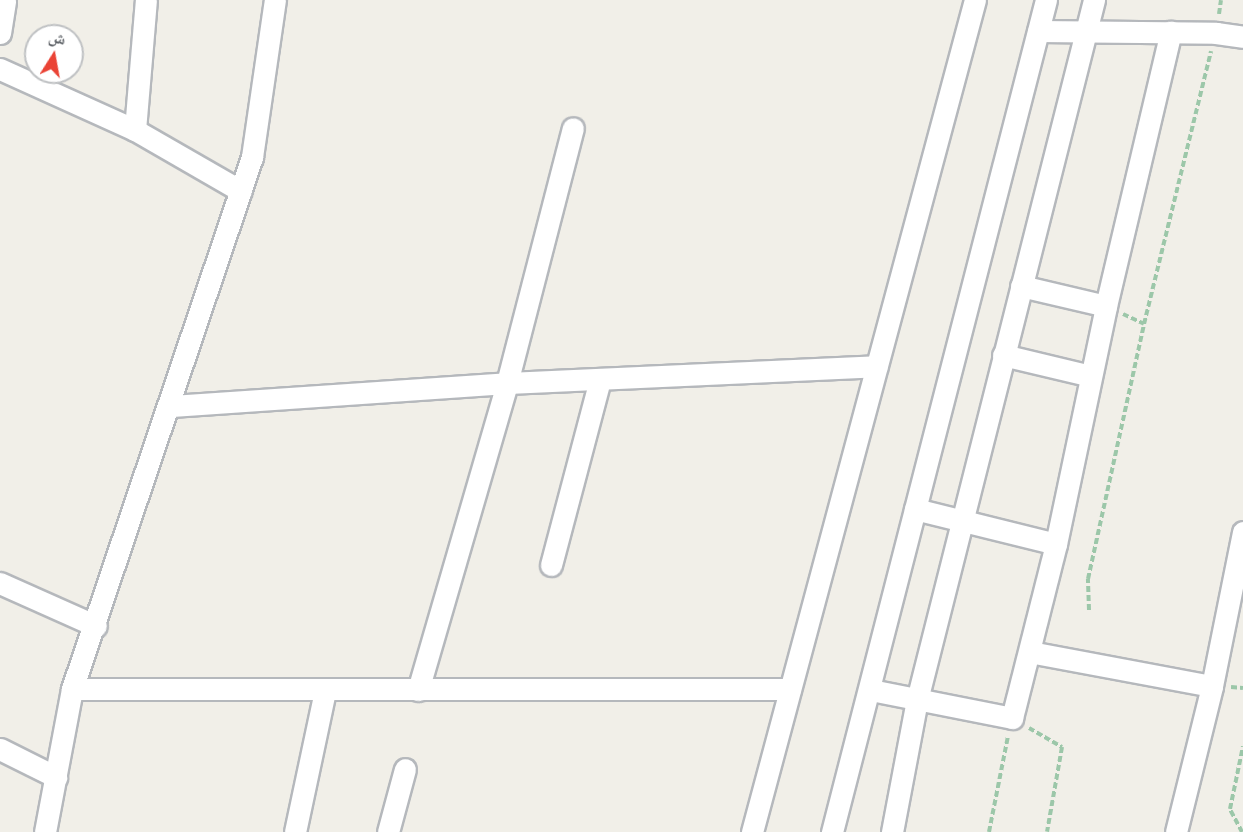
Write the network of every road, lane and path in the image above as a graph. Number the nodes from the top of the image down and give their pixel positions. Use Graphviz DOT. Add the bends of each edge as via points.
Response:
graph roads {
  1 [pos="5,0"];
  2 [pos="146,0"];
  3 [pos="275,0"];
  4 [pos="975,0"];
  5 [pos="1046,0"];
  6 [pos="1094,0"];
  7 [pos="1038,31"];
  8 [pos="1086,31"];
  9 [pos="1171,32"];
  10 [pos="0,33"];
  11 [pos="1216,33"];
  12 [pos="1243,38"];
  13 [pos="0,69"];
  14 [pos="573,128"];
  15 [pos="135,130"];
  16 [pos="241,191"];
  17 [pos="1021,286"];
  18 [pos="1106,306"];
  19 [pos="1003,356"];
  20 [pos="877,366"];
  21 [pos="1091,376"];
  22 [pos="600,379"];
  23 [pos="507,382"];
  24 [pos="171,406"];
  25 [pos="915,509"];
  26 [pos="962,520"];
  27 [pos="1243,532"];
  28 [pos="1056,544"];
  29 [pos="551,565"];
  30 [pos="0,583"];
  31 [pos="1089,610"];
  32 [pos="96,626"];
  33 [pos="1030,652"];
  34 [pos="1212,686"];
  35 [pos="72,689"];
  36 [pos="790,689"];
  37 [pos="325,690"];
  38 [pos="418,690"];
  39 [pos="871,690"];
  40 [pos="917,700"];
  41 [pos="1011,718"];
  42 [pos="1243,746"];
  43 [pos="0,748"];
  44 [pos="405,770"];
  45 [pos="56,777"];
  46 [pos="45,832"];
  47 [pos="295,832"];
  48 [pos="388,832"];
  49 [pos="752,832"];
  50 [pos="832,832"];
  51 [pos="892,832"];
  52 [pos="989,832"];
  53 [pos="1047,832"];
  54 [pos="1176,832"];
  55 [pos="1242,832"];
  1 -- 10 [label="street"];
  2 -- 15 [label="street"];
  3 -- 16 [label="street" via="261,111"];
  4 -- 20 [label="street"];
  5 -- 7 [label="street"];
  6 -- 8 [label="street"];
  7 -- 8 [label="street"];
  7 -- 25 [label="street"];
  8 -- 9 [label="street"];
  8 -- 17 [label="street"];
  9 -- 11 [label="street"];
  9 -- 18 [label="street"];
  11 -- 12 [label="street"];
  11 -- 31 [label="path" via="1121,428 1088,579"];
  13 -- 15 [label="street"];
  14 -- 23 [label="street"];
  15 -- 16 [label="street"];
  16 -- 24 [label="street"];
  17 -- 18 [label="street"];
  17 -- 19 [label="street"];
  18 -- 21 [label="street"];
  19 -- 21 [label="street"];
  19 -- 26 [label="street"];
  20 -- 22 [label="street"];
  20 -- 36 [label="street"];
  21 -- 28 [label="street"];
  22 -- 23 [label="street"];
  22 -- 29 [label="street"];
  23 -- 24 [label="street"];
  23 -- 38 [label="street"];
  24 -- 32 [label="street"];
  25 -- 26 [label="street"];
  25 -- 39 [label="street"];
  26 -- 28 [label="street"];
  26 -- 40 [label="street"];
  27 -- 34 [label="street"];
  28 -- 33 [label="street"];
  30 -- 32 [label="street"];
  32 -- 35 [label="street"];
  33 -- 34 [label="street"];
  33 -- 41 [label="street"];
  34 -- 54 [label="street"];
  35 -- 37 [label="street"];
  35 -- 45 [label="street"];
  36 -- 38 [label="street"];
  36 -- 49 [label="street"];
  37 -- 38 [label="street"];
  37 -- 47 [label="street"];
  39 -- 40 [label="street"];
  39 -- 50 [label="street"];
  40 -- 41 [label="street"];
  40 -- 51 [label="street"];
  41 -- 52 [label="path"];
  41 -- 53 [label="path" via="1062,747"];
  42 -- 55 [label="path" via="1230,809"];
  43 -- 45 [label="street"];
  44 -- 48 [label="street"];
  45 -- 46 [label="street"];
}
